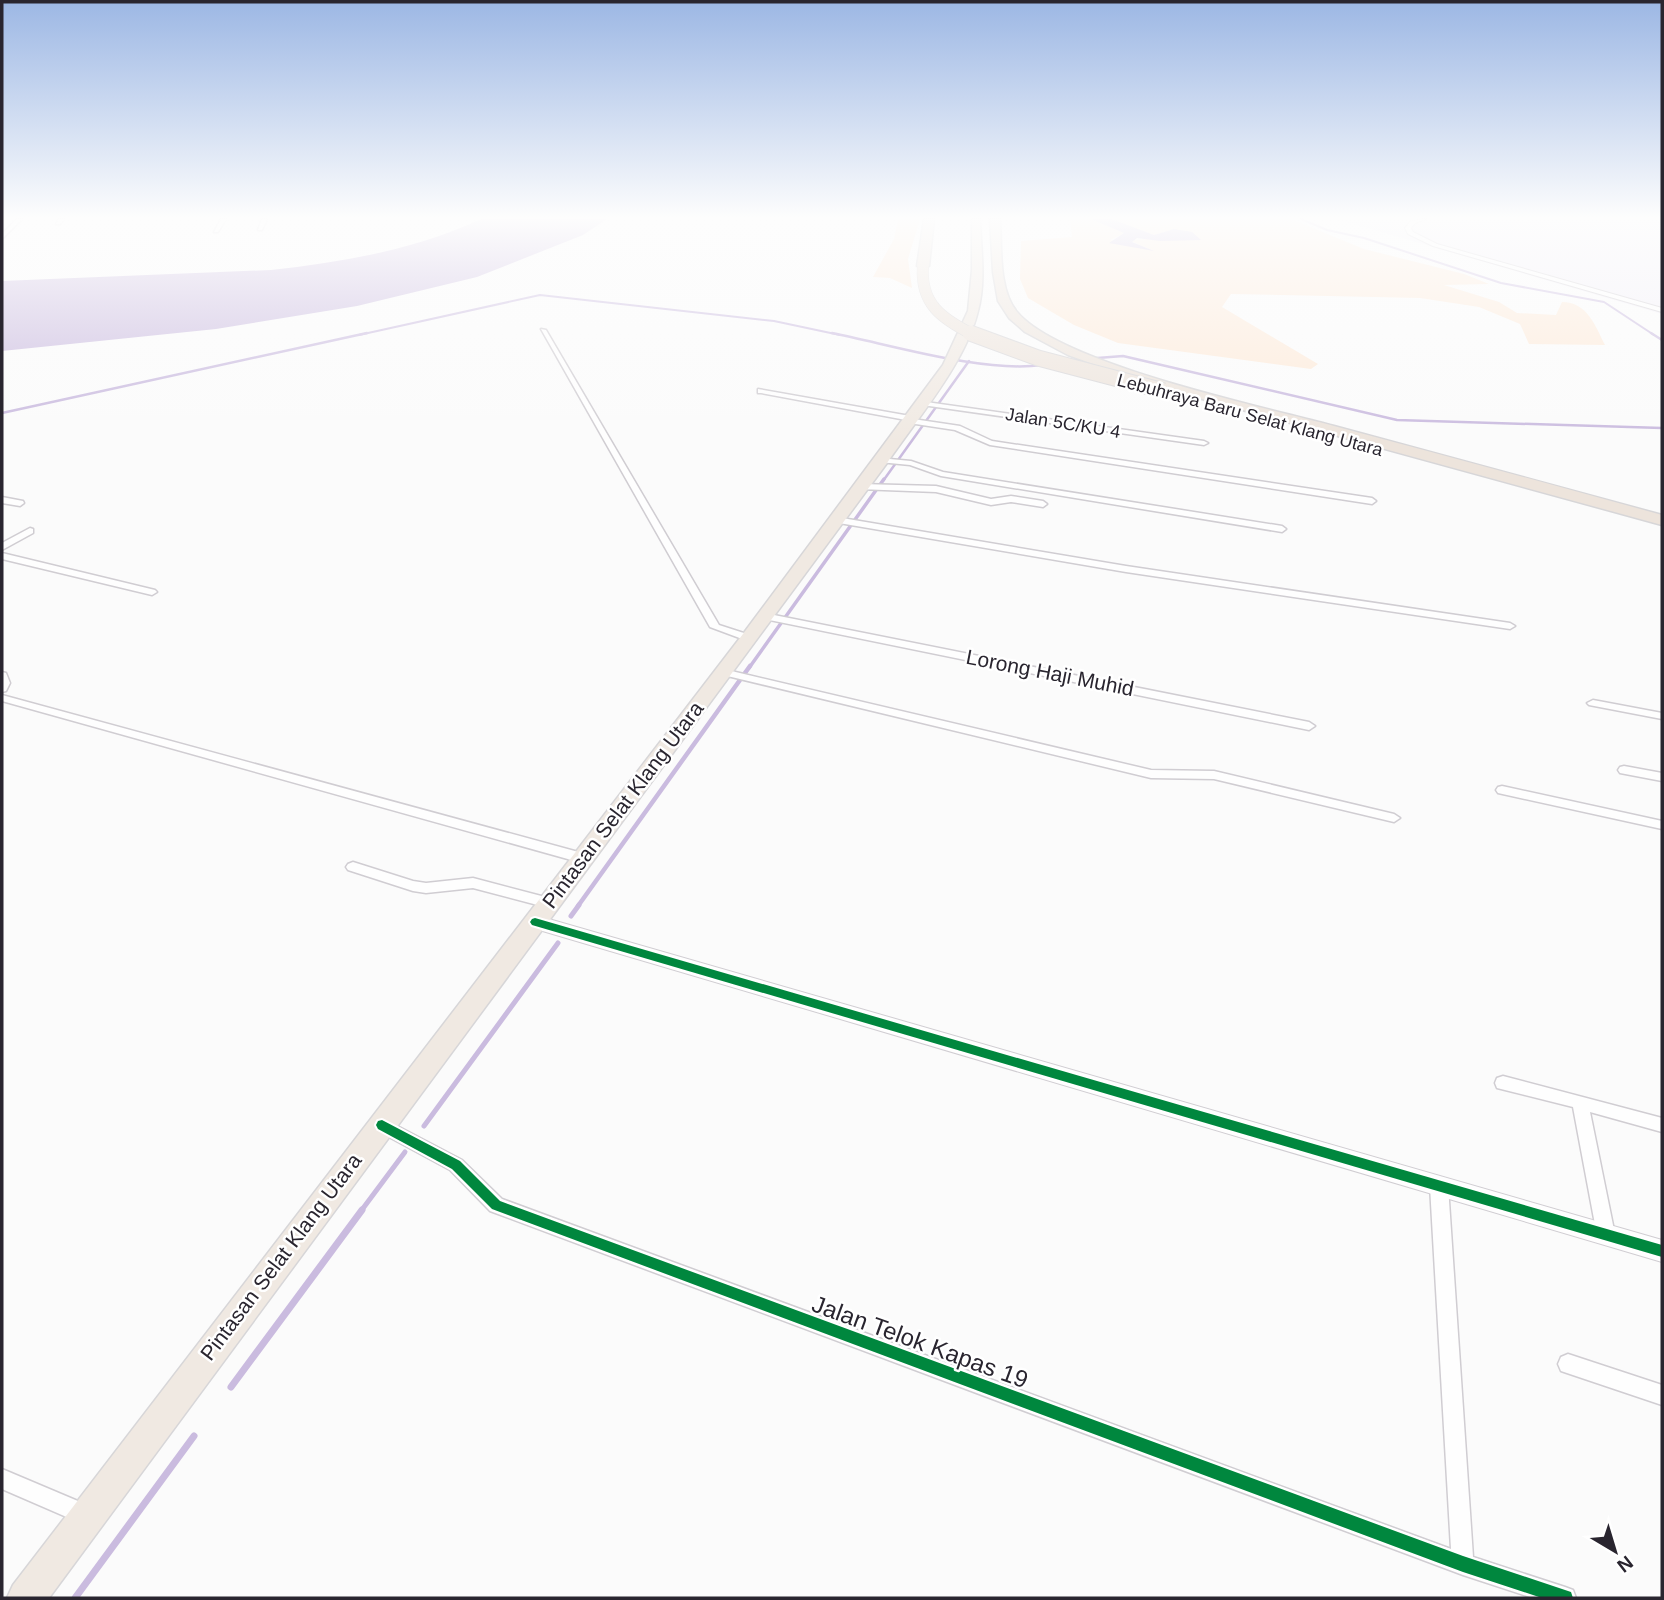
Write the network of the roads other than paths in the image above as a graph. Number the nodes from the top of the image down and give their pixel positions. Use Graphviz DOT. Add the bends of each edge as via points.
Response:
graph roads {
  1 [pos="926,294"];
  2 [pos="976,294"];
  3 [pos="1003,294"];
  4 [pos="1606,294"];
  5 [pos="1662,310"];
  6 [pos="543,330"];
  7 [pos="761,391"];
  8 [pos="918,418"];
  9 [pos="1204,443"];
  10 [pos="892,461"];
  11 [pos="867,487"];
  12 [pos="2,500"];
  13 [pos="1372,500"];
  14 [pos="20,503"];
  15 [pos="1043,504"];
  16 [pos="1662,520"];
  17 [pos="848,522"];
  18 [pos="1282,529"];
  19 [pos="1662,529"];
  20 [pos="30,531"];
  21 [pos="5,543"];
  22 [pos="2,556"];
  23 [pos="152,592"];
  24 [pos="768,616"];
  25 [pos="1510,626"];
  26 [pos="749,638"];
  27 [pos="728,673"];
  28 [pos="2,675"];
  29 [pos="2,689"];
  30 [pos="2,698"];
  31 [pos="1593,703"];
  32 [pos="1662,716"];
  33 [pos="1309,726"];
  34 [pos="1624,770"];
  35 [pos="1662,777"];
  36 [pos="1502,790"];
  37 [pos="1394,818"];
  38 [pos="1662,825"];
  39 [pos="582,858"];
  40 [pos="353,867"];
  41 [pos="542,913"];
  42 [pos="1503,1083"];
  43 [pos="1580,1102"];
  44 [pos="382,1125"];
  45 [pos="1662,1125"];
  46 [pos="1439,1186"];
  47 [pos="1606,1235"];
  48 [pos="1662,1251"];
  49 [pos="1568,1364"];
  50 [pos="1662,1395"];
  51 [pos="2,1479"];
  52 [pos="88,1515"];
  53 [pos="1463,1564"];
  54 [pos="26,1598"];
  55 [pos="1565,1598"];
  1 -- 19 [label="highway, Lebuhraya Baru Selat Klang Utara, bridge" via="951,323 1007,348"];
  2 -- 8 [label="highway, Pintasan Selat Klang Utara" via="953,358"];
  3 -- 16 [label="highway, Lebuhraya Baru Selat Klang Utara" via="1012,314 1041,336 1102,364"];
  4 -- 5 [label="street"];
  6 -- 26 [label="street" via="715,628"];
  7 -- 8 [label="street"];
  8 -- 9 [label="street, Jalan 5C/KU 4"];
  8 -- 10 [label="highway, Pintasan Selat Klang Utara"];
  8 -- 13 [label="street" via="957,428 989,443"];
  10 -- 11 [label="highway, Pintasan Selat Klang Utara"];
  10 -- 18 [label="street" via="941,474"];
  11 -- 15 [label="street" via="936,489 991,502 1011,499"];
  11 -- 17 [label="highway, Pintasan Selat Klang Utara"];
  12 -- 14 [label="street"];
  17 -- 24 [label="highway, Pintasan Selat Klang Utara"];
  17 -- 25 [label="street"];
  20 -- 21 [label="street"];
  22 -- 23 [label="street"];
  24 -- 26 [label="highway, Pintasan Selat Klang Utara"];
  24 -- 33 [label="street, Lorong Haji Muhid"];
  26 -- 27 [label="highway, Pintasan Selat Klang Utara"];
  27 -- 37 [label="street" via="1151,774 1214,775"];
  27 -- 39 [label="highway, Pintasan Selat Klang Utara"];
  28 -- 29 [label="street"];
  30 -- 39 [label="street"];
  31 -- 32 [label="street"];
  34 -- 35 [label="street"];
  36 -- 38 [label="street"];
  39 -- 41 [label="highway, Pintasan Selat Klang Utara"];
  40 -- 41 [label="street" via="426,888 473,883"];
  41 -- 44 [label="highway, Pintasan Selat Klang Utara"];
  41 -- 46 [label="street"];
  42 -- 43 [label="street"];
  43 -- 45 [label="street"];
  43 -- 47 [label="street"];
  44 -- 52 [label="highway, Pintasan Selat Klang Utara"];
  44 -- 53 [label="street, Jalan Telok Kapas 19" via="456,1165 496,1205"];
  46 -- 47 [label="street"];
  46 -- 53 [label="street"];
  47 -- 48 [label="street"];
  49 -- 50 [label="street"];
  51 -- 52 [label="street"];
  52 -- 54 [label="highway, Pintasan Selat Klang Utara"];
  53 -- 55 [label="street, Jalan Telok Kapas 19"];
}
